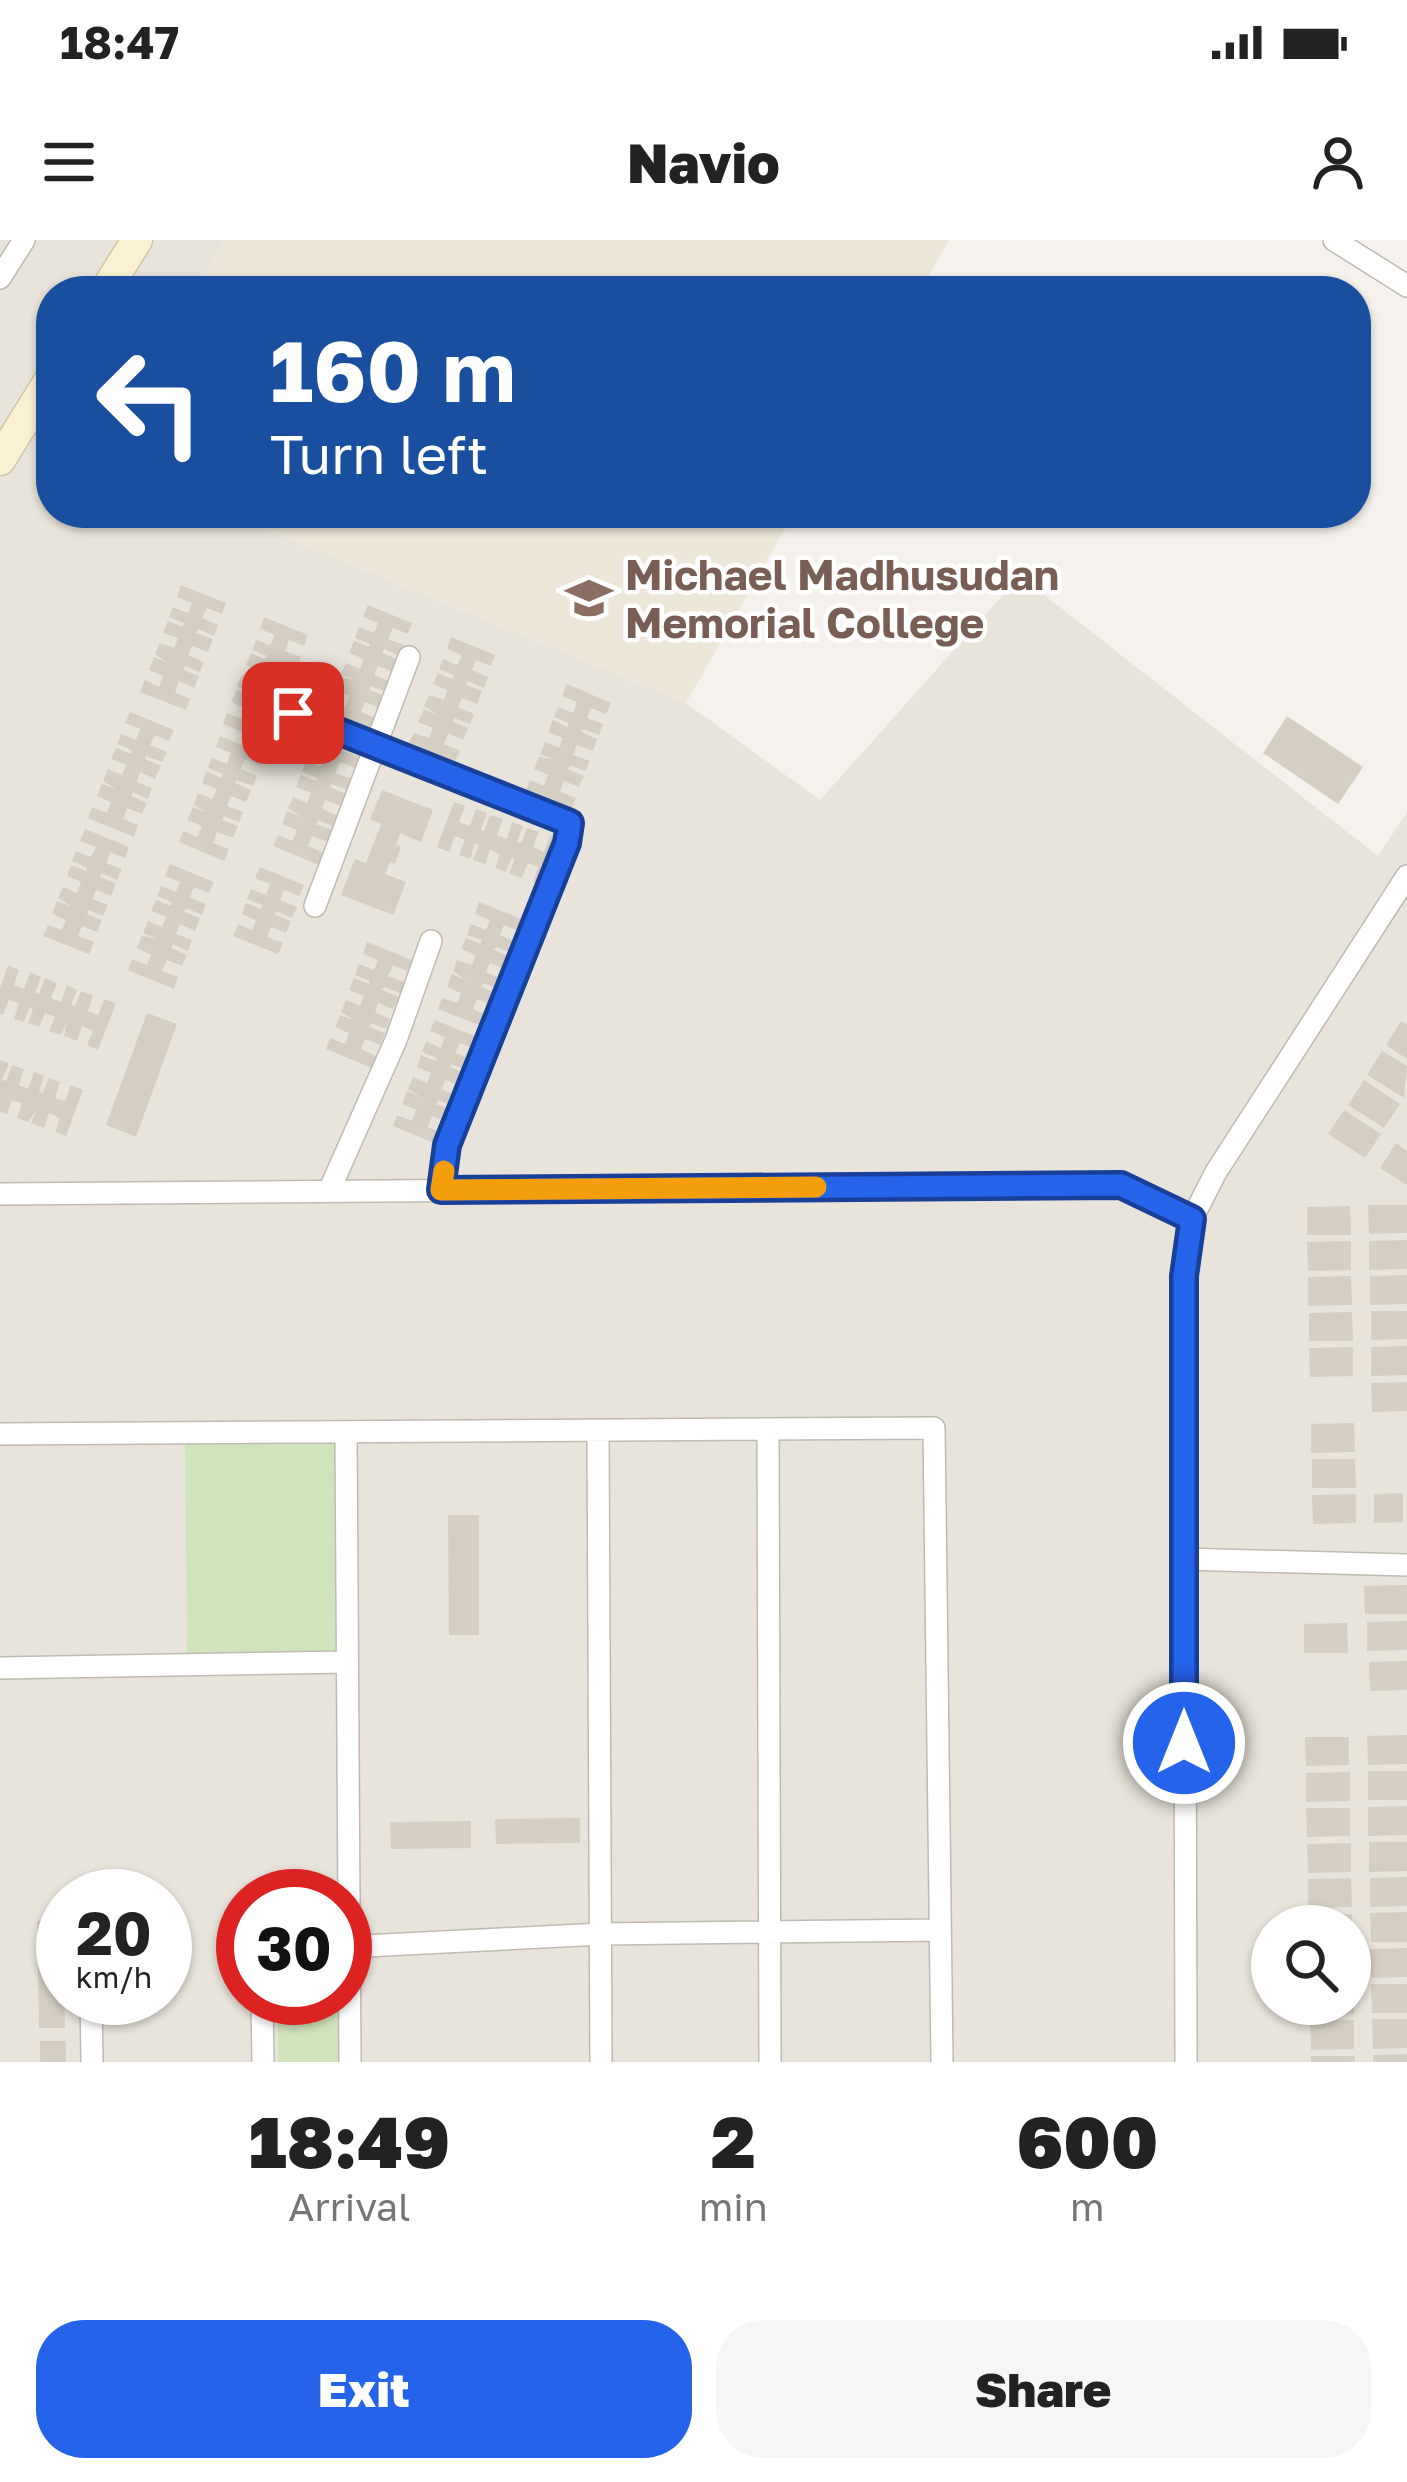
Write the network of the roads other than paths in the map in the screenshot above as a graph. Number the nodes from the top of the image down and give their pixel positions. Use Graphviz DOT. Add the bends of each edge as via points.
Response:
graph roads {
  1 [pos="24,240"];
  2 [pos="137,240"];
  3 [pos="1334,240"];
  4 [pos="114,276"];
  5 [pos="0,278"];
  6 [pos="1407,286"];
  7 [pos="36,402"];
  8 [pos="0,460"];
  9 [pos="409,657"];
  10 [pos="293,713"];
  11 [pos="374,747"];
  12 [pos="1407,876"];
  13 [pos="315,907"];
  14 [pos="431,940"];
  15 [pos="328,1190"];
  16 [pos="441,1190"];
  17 [pos="0,1194"];
  18 [pos="1192,1219"];
  19 [pos="767,1429"];
  20 [pos="598,1430"];
  21 [pos="346,1432"];
  22 [pos="0,1434"];
  23 [pos="1184,1559"];
  24 [pos="1407,1565"];
  25 [pos="347,1662"];
  26 [pos="0,1668"];
  27 [pos="347,1869"];
  28 [pos="940,1930"];
  29 [pos="770,1933"];
  30 [pos="601,1934"];
  31 [pos="372,1946"];
  32 [pos="91,2025"];
  33 [pos="262,2025"];
  34 [pos="349,2025"];
  35 [pos="92,2062"];
  36 [pos="263,2062"];
  37 [pos="350,2062"];
  38 [pos="601,2062"];
  39 [pos="770,2062"];
  40 [pos="942,2062"];
  41 [pos="1186,2062"];
  1 -- 5 [label="street"];
  2 -- 4 [label="street"];
  3 -- 6 [label="street"];
  7 -- 8 [label="street"];
  9 -- 11 [label="street"];
  10 -- 11 [label="street"];
  11 -- 13 [label="street"];
  11 -- 16 [label="street" via="570,823 447,1145"];
  12 -- 18 [label="street"];
  14 -- 15 [label="street"];
  15 -- 16 [label="street"];
  15 -- 17 [label="street"];
  16 -- 18 [label="street" via="1121,1185"];
  18 -- 23 [label="street" via="1184,1276"];
  19 -- 20 [label="street"];
  19 -- 28 [label="street" via="934,1428"];
  19 -- 29 [label="street"];
  20 -- 21 [label="street"];
  20 -- 30 [label="street"];
  21 -- 22 [label="street"];
  21 -- 25 [label="street"];
  23 -- 24 [label="street"];
  23 -- 41 [label="street"];
  25 -- 26 [label="street"];
  25 -- 27 [label="street"];
  28 -- 29 [label="street"];
  28 -- 40 [label="street"];
  29 -- 30 [label="street"];
  29 -- 39 [label="street"];
  30 -- 31 [label="street"];
  30 -- 38 [label="street"];
  32 -- 35 [label="street"];
  33 -- 36 [label="street"];
  34 -- 37 [label="street"];
}
